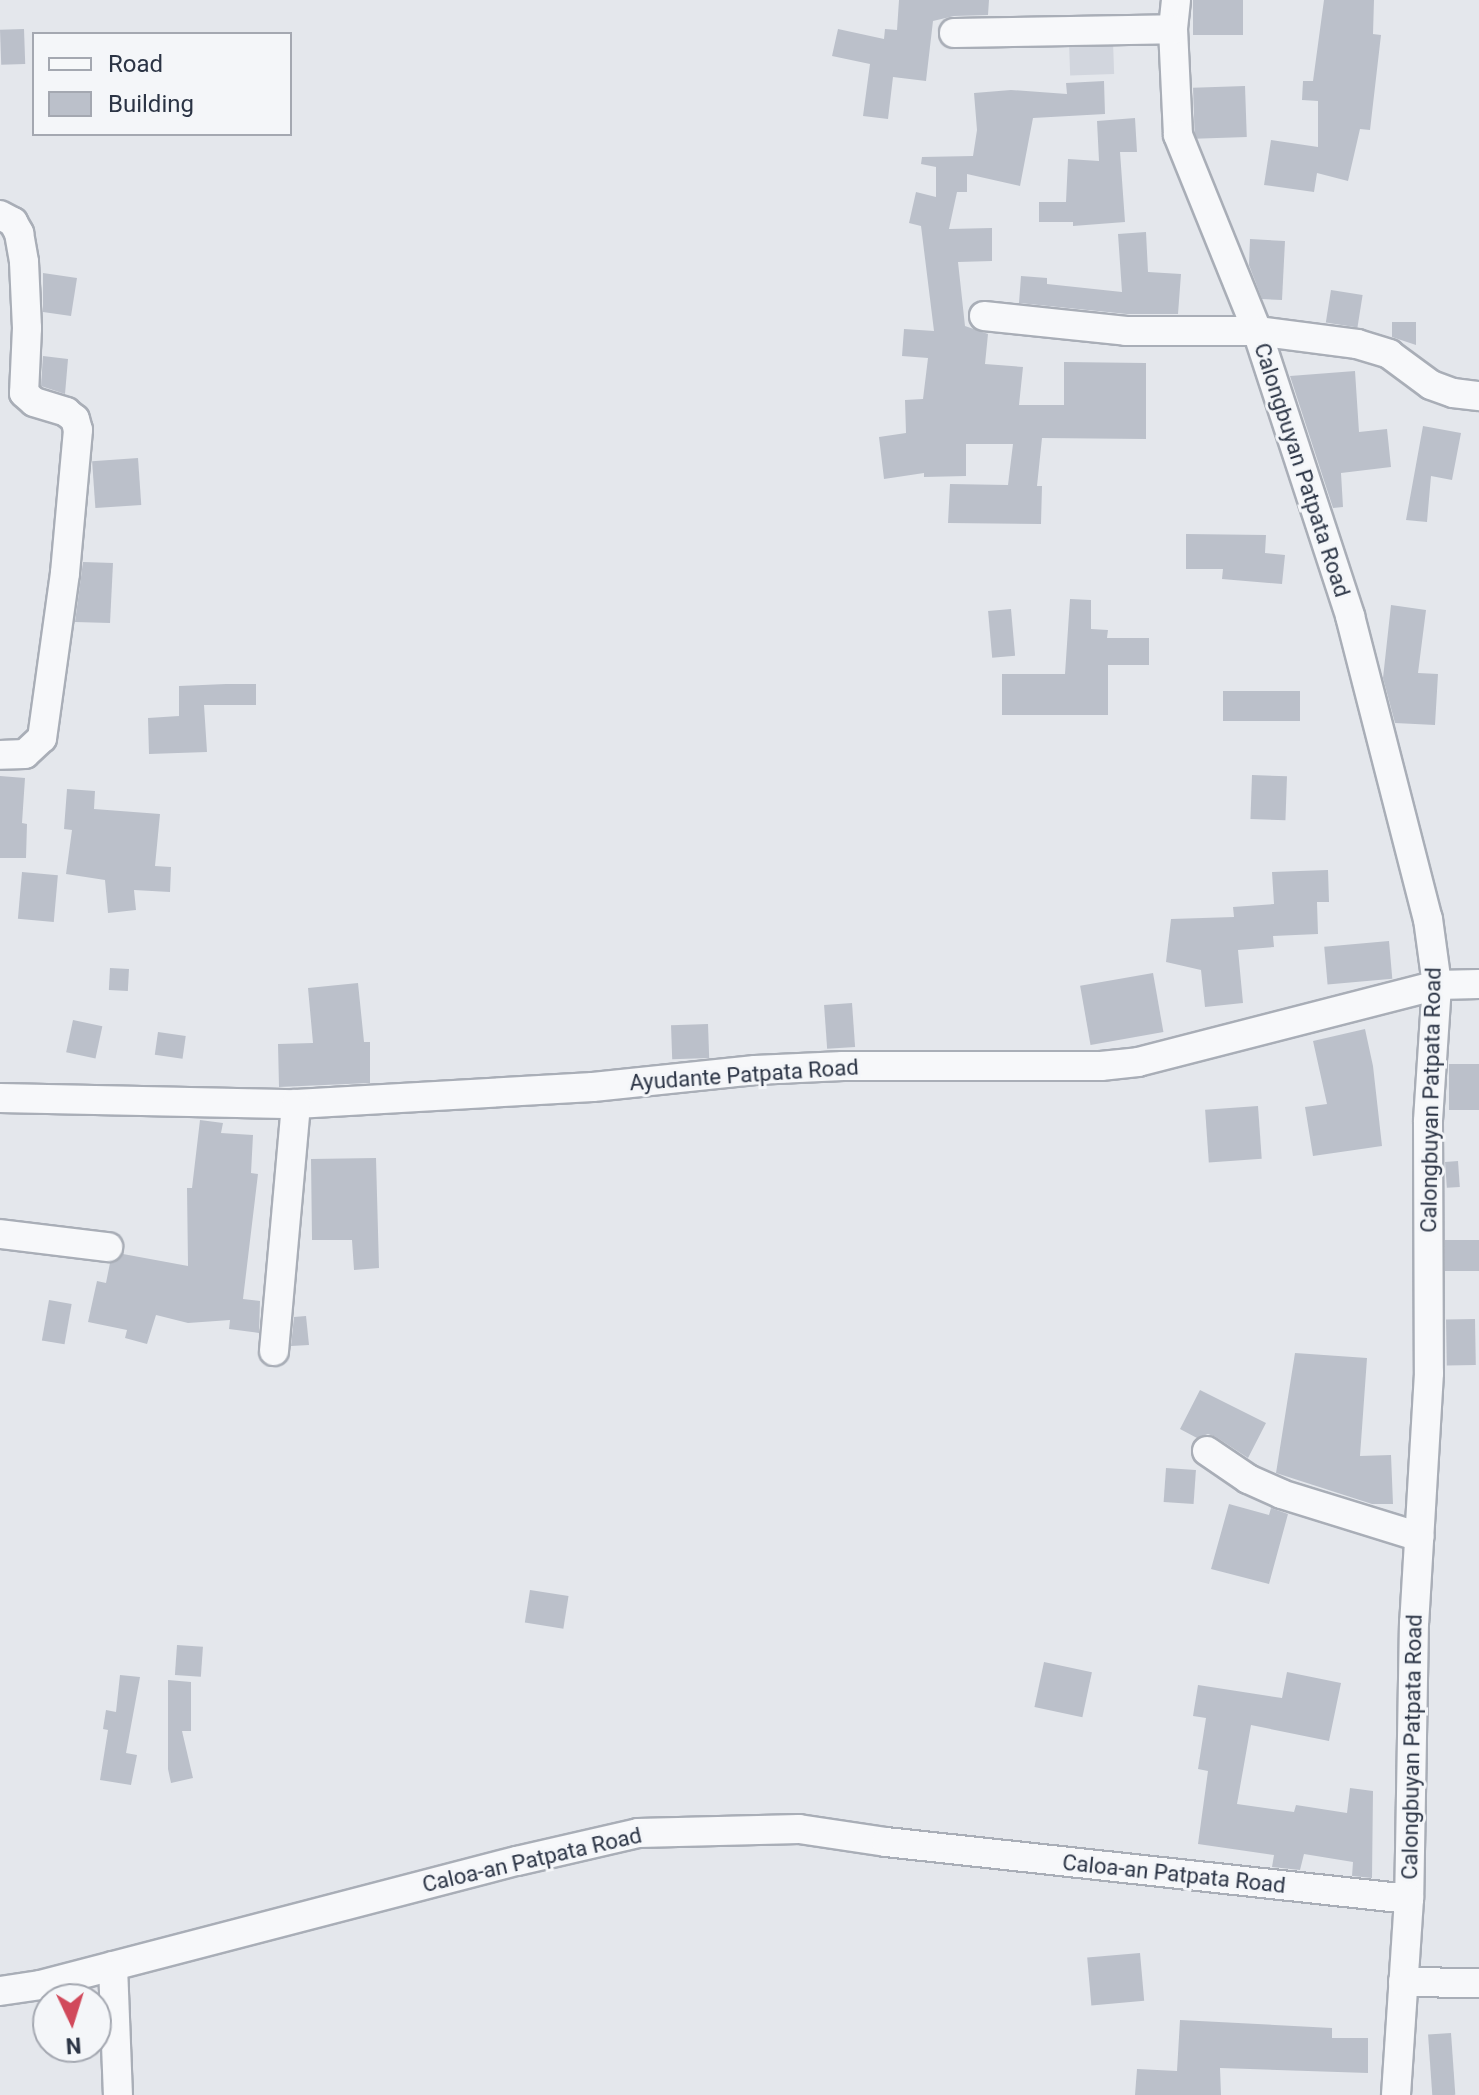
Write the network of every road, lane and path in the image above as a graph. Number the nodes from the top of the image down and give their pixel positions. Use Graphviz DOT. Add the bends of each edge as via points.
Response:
graph roads {
  1 [pos="1176,0"];
  2 [pos="1173,29"];
  3 [pos="954,33"];
  4 [pos="0,215"];
  5 [pos="984,316"];
  6 [pos="1257,331"];
  7 [pos="1479,396"];
  8 [pos="0,755"];
  9 [pos="1479,984"];
  10 [pos="1437,985"];
  11 [pos="0,1098"];
  12 [pos="296,1104"];
  13 [pos="0,1234"];
  14 [pos="108,1247"];
  15 [pos="274,1351"];
  16 [pos="1207,1451"];
  17 [pos="1420,1537"];
  18 [pos="1409,1899"];
  19 [pos="113,1966"];
  20 [pos="1403,1982"];
  21 [pos="1479,1983"];
  22 [pos="0,1991"];
  23 [pos="118,2095"];
  24 [pos="1396,2095"];
  1 -- 2 [label="street, Calongbuyan Patpata Road"];
  2 -- 3 [label="street"];
  2 -- 6 [label="street, Calongbuyan Patpata Road" via="1178,135"];
  4 -- 8 [label="street" via="19,233 24,262 24,393 34,402 66,412 78,430 42,738 25,754"];
  5 -- 6 [label="street" via="1126,331"];
  6 -- 7 [label="street" via="1378,348 1431,385"];
  6 -- 10 [label="street, Calongbuyan Patpata Road" via="1350,616 1428,919"];
  9 -- 10 [label="street, Ayudante Patpata Road"];
  10 -- 12 [label="street, Ayudante Patpata Road" via="1138,1062 1101,1066 829,1066 593,1087"];
  10 -- 17 [label="street, Calongbuyan Patpata Road" via="1428,1122 1429,1373"];
  11 -- 12 [label="street, Ayudante Patpata Road"];
  12 -- 15 [label="street"];
  13 -- 14 [label="street"];
  16 -- 17 [label="street" via="1281,1494"];
  17 -- 18 [label="street, Calongbuyan Patpata Road"];
  18 -- 19 [label="street, Caloa-an Patpata Road" via="799,1829 725,1828 623,1836"];
  18 -- 20 [label="street, Calongbuyan Patpata Road"];
  19 -- 22 [label="street, Caloa-an Patpata Road"];
  19 -- 23 [label="street"];
  20 -- 21 [label="street"];
  20 -- 24 [label="street, Calongbuyan Patpata Road"];
}
